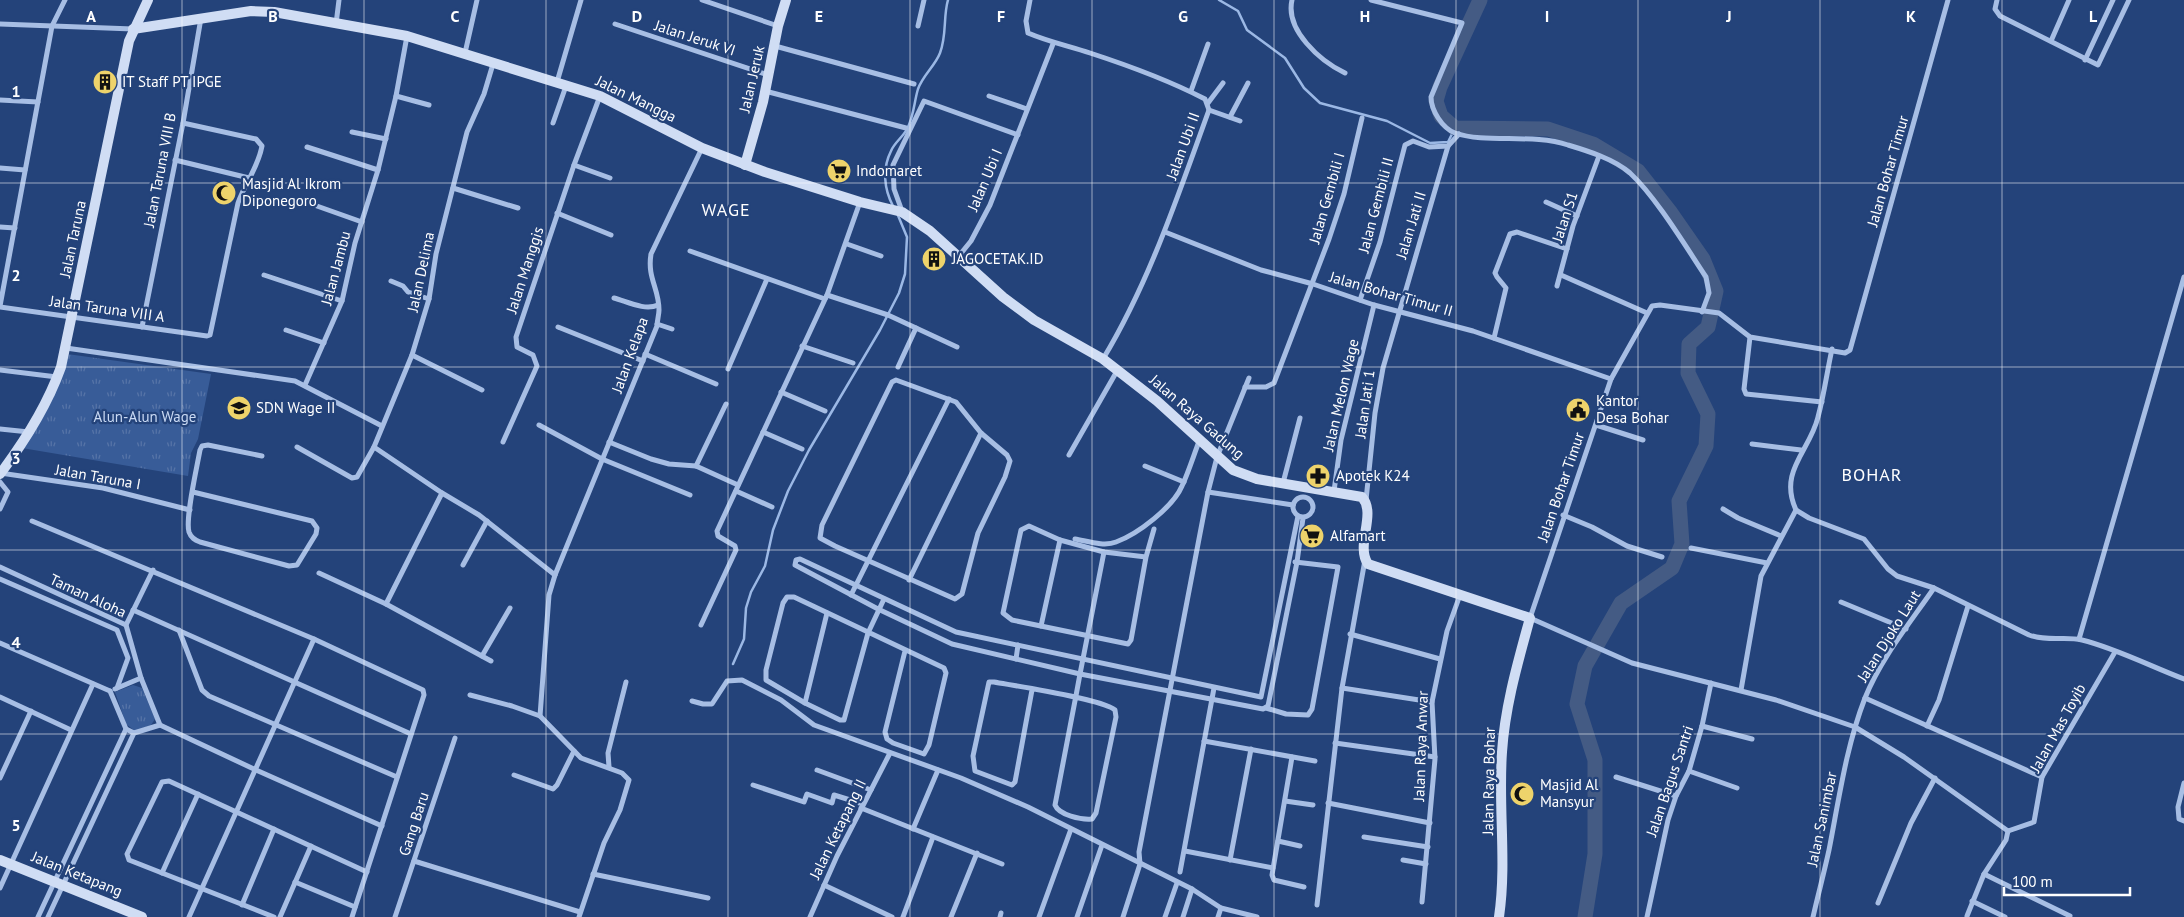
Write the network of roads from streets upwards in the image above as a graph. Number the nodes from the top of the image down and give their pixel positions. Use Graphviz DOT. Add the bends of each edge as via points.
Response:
graph roads {
  1 [pos="66,0"];
  2 [pos="148,0"];
  3 [pos="339,0"];
  4 [pos="477,0"];
  5 [pos="581,0"];
  6 [pos="702,0"];
  7 [pos="786,0"];
  8 [pos="924,0"];
  9 [pos="1030,0"];
  10 [pos="1292,0"];
  11 [pos="1371,0"];
  12 [pos="1948,0"];
  13 [pos="1997,0"];
  14 [pos="2068,0"];
  15 [pos="2113,0"];
  16 [pos="2129,0"];
  17 [pos="201,18"];
  18 [pos="0,24"];
  19 [pos="336,24"];
  20 [pos="614,24"];
  21 [pos="52,26"];
  22 [pos="778,26"];
  23 [pos="918,26"];
  24 [pos="133,29"];
  25 [pos="407,36"];
  26 [pos="2051,41"];
  27 [pos="1053,44"];
  28 [pos="1208,44"];
  29 [pos="774,46"];
  30 [pos="465,53"];
  31 [pos="2084,60"];
  32 [pos="493,64"];
  33 [pos="1345,73"];
  34 [pos="768,75"];
  35 [pos="562,83"];
  36 [pos="1223,83"];
  37 [pos="1248,83"];
  38 [pos="914,84"];
  39 [pos="765,91"];
  40 [pos="1191,91"];
  41 [pos="396,96"];
  42 [pos="600,96"];
  43 [pos="989,96"];
  44 [pos="0,100"];
  45 [pos="38,102"];
  46 [pos="1208,103"];
  47 [pos="429,105"];
  48 [pos="1027,109"];
  49 [pos="1209,110"];
  50 [pos="1230,117"];
  51 [pos="1362,118"];
  52 [pos="1240,121"];
  53 [pos="183,123"];
  54 [pos="553,123"];
  55 [pos="906,128"];
  56 [pos="352,132"];
  57 [pos="1455,132"];
  58 [pos="1018,135"];
  59 [pos="386,138"];
  60 [pos="1448,146"];
  61 [pos="307,147"];
  62 [pos="702,148"];
  63 [pos="1599,156"];
  64 [pos="175,160"];
  65 [pos="574,165"];
  66 [pos="745,165"];
  67 [pos="0,168"];
  68 [pos="25,170"];
  69 [pos="378,170"];
  70 [pos="249,178"];
  71 [pos="610,178"];
  72 [pos="453,188"];
  73 [pos="300,200"];
  74 [pos="860,202"];
  75 [pos="1546,202"];
  76 [pos="518,208"];
  77 [pos="899,211"];
  78 [pos="557,213"];
  79 [pos="1577,216"];
  80 [pos="362,222"];
  81 [pos="0,227"];
  82 [pos="15,228"];
  83 [pos="1164,232"];
  84 [pos="611,234"];
  85 [pos="846,244"];
  86 [pos="1567,249"];
  87 [pos="690,251"];
  88 [pos="881,256"];
  89 [pos="958,257"];
  90 [pos="264,275"];
  91 [pos="1561,275"];
  92 [pos="2184,277"];
  93 [pos="767,279"];
  94 [pos="391,281"];
  95 [pos="1313,284"];
  96 [pos="1556,286"];
  97 [pos="826,297"];
  98 [pos="614,298"];
  99 [pos="429,299"];
  100 [pos="1360,300"];
  101 [pos="342,301"];
  102 [pos="658,305"];
  103 [pos="1374,305"];
  104 [pos="0,307"];
  105 [pos="1398,311"];
  106 [pos="1704,312"];
  107 [pos="1647,313"];
  108 [pos="72,317"];
  109 [pos="657,324"];
  110 [pos="142,327"];
  111 [pos="558,327"];
  112 [pos="672,328"];
  113 [pos="916,328"];
  114 [pos="286,330"];
  115 [pos="1750,337"];
  116 [pos="1494,338"];
  117 [pos="324,343"];
  118 [pos="802,346"];
  119 [pos="957,347"];
  120 [pos="66,348"];
  121 [pos="1832,349"];
  122 [pos="645,354"];
  123 [pos="412,355"];
  124 [pos="1103,358"];
  125 [pos="643,361"];
  126 [pos="853,363"];
  127 [pos="898,366"];
  128 [pos="728,369"];
  129 [pos="0,370"];
  130 [pos="1118,370"];
  131 [pos="57,377"];
  132 [pos="1249,378"];
  133 [pos="1611,379"];
  134 [pos="716,384"];
  135 [pos="305,385"];
  136 [pos="1245,388"];
  137 [pos="482,390"];
  138 [pos="781,392"];
  139 [pos="948,399"];
  140 [pos="1822,402"];
  141 [pos="726,404"];
  142 [pos="825,411"];
  143 [pos="1300,418"];
  144 [pos="1596,425"];
  145 [pos="382,426"];
  146 [pos="539,426"];
  147 [pos="0,429"];
  148 [pos="29,432"];
  149 [pos="763,432"];
  150 [pos="981,433"];
  151 [pos="1201,439"];
  152 [pos="1643,440"];
  153 [pos="504,442"];
  154 [pos="609,442"];
  155 [pos="1752,444"];
  156 [pos="297,447"];
  157 [pos="374,447"];
  158 [pos="802,449"];
  159 [pos="1802,450"];
  160 [pos="1069,455"];
  161 [pos="262,456"];
  162 [pos="1217,457"];
  163 [pos="602,459"];
  164 [pos="696,466"];
  165 [pos="1144,466"];
  166 [pos="0,473"];
  167 [pos="0,482"];
  168 [pos="1184,482"];
  169 [pos="1283,483"];
  170 [pos="738,485"];
  171 [pos="736,491"];
  172 [pos="1334,491"];
  173 [pos="193,492"];
  174 [pos="1208,492"];
  175 [pos="1304,492"];
  176 [pos="442,493"];
  177 [pos="690,495"];
  178 [pos="1365,501"];
  179 [pos="1293,505"];
  180 [pos="772,507"];
  181 [pos="0,509"];
  182 [pos="1723,509"];
  183 [pos="190,510"];
  184 [pos="1796,510"];
  185 [pos="1563,515"];
  186 [pos="1300,517"];
  187 [pos="32,521"];
  188 [pos="487,521"];
  189 [pos="1154,529"];
  190 [pos="1781,536"];
  191 [pos="1074,539"];
  192 [pos="1060,540"];
  193 [pos="1691,548"];
  194 [pos="1104,552"];
  195 [pos="1146,557"];
  196 [pos="1662,558"];
  197 [pos="1365,560"];
  198 [pos="868,561"];
  199 [pos="1290,561"];
  200 [pos="1297,562"];
  201 [pos="1767,563"];
  202 [pos="463,565"];
  203 [pos="0,567"];
  204 [pos="153,570"];
  205 [pos="319,573"];
  206 [pos="555,575"];
  207 [pos="0,579"];
  208 [pos="909,580"];
  209 [pos="856,586"];
  210 [pos="1934,588"];
  211 [pos="1460,594"];
  212 [pos="851,595"];
  213 [pos="884,599"];
  214 [pos="1841,602"];
  215 [pos="386,604"];
  216 [pos="1968,606"];
  217 [pos="510,608"];
  218 [pos="878,609"];
  219 [pos="133,610"];
  220 [pos="827,613"];
  221 [pos="1530,618"];
  222 [pos="701,624"];
  223 [pos="126,625"];
  224 [pos="1041,626"];
  225 [pos="1906,629"];
  226 [pos="179,630"];
  227 [pos="956,632"];
  228 [pos="1275,632"];
  229 [pos="868,633"];
  230 [pos="1282,634"];
  231 [pos="1350,634"];
  232 [pos="1088,636"];
  233 [pos="314,639"];
  234 [pos="2079,639"];
  235 [pos="0,643"];
  236 [pos="952,644"];
  237 [pos="1018,645"];
  238 [pos="905,651"];
  239 [pos="2115,652"];
  240 [pos="482,656"];
  241 [pos="1016,659"];
  242 [pos="1083,659"];
  243 [pos="1440,659"];
  244 [pos="491,661"];
  245 [pos="1080,674"];
  246 [pos="141,678"];
  247 [pos="1171,678"];
  248 [pos="2184,679"];
  249 [pos="626,682"];
  250 [pos="1711,683"];
  251 [pos="93,684"];
  252 [pos="294,684"];
  253 [pos="117,688"];
  254 [pos="1214,688"];
  255 [pos="1342,688"];
  256 [pos="1032,690"];
  257 [pos="1741,690"];
  258 [pos="110,691"];
  259 [pos="1169,691"];
  260 [pos="470,695"];
  261 [pos="0,697"];
  262 [pos="1865,698"];
  263 [pos="1075,699"];
  264 [pos="1212,700"];
  265 [pos="692,701"];
  266 [pos="1432,702"];
  267 [pos="805,703"];
  268 [pos="1266,708"];
  269 [pos="31,712"];
  270 [pos="540,716"];
  271 [pos="160,725"];
  272 [pos="276,725"];
  273 [pos="1702,726"];
  274 [pos="1928,726"];
  275 [pos="1855,727"];
  276 [pos="126,729"];
  277 [pos="71,730"];
  278 [pos="134,732"];
  279 [pos="411,734"];
  280 [pos="455,738"];
  281 [pos="1428,739"];
  282 [pos="1752,739"];
  283 [pos="1435,740"];
  284 [pos="1204,741"];
  285 [pos="1336,743"];
  286 [pos="1251,749"];
  287 [pos="574,751"];
  288 [pos="890,753"];
  289 [pos="1435,756"];
  290 [pos="1292,757"];
  291 [pos="1315,761"];
  292 [pos="609,767"];
  293 [pos="256,770"];
  294 [pos="817,770"];
  295 [pos="938,770"];
  296 [pos="1689,771"];
  297 [pos="514,775"];
  298 [pos="398,777"];
  299 [pos="2042,777"];
  300 [pos="0,778"];
  301 [pos="1616,778"];
  302 [pos="1935,778"];
  303 [pos="2184,783"];
  304 [pos="753,785"];
  305 [pos="1737,788"];
  306 [pos="871,790"];
  307 [pos="198,794"];
  308 [pos="1676,796"];
  309 [pos="1285,800"];
  310 [pos="1328,804"];
  311 [pos="1313,805"];
  312 [pos="862,806"];
  313 [pos="237,812"];
  314 [pos="2184,821"];
  315 [pos="1430,823"];
  316 [pos="382,826"];
  317 [pos="274,829"];
  318 [pos="913,829"];
  319 [pos="1071,829"];
  320 [pos="2008,831"];
  321 [pos="1364,836"];
  322 [pos="933,837"];
  323 [pos="1278,841"];
  324 [pos="1102,845"];
  325 [pos="311,846"];
  326 [pos="1300,846"];
  327 [pos="1428,847"];
  328 [pos="1185,851"];
  329 [pos="977,853"];
  330 [pos="0,860"];
  331 [pos="1230,860"];
  332 [pos="1403,860"];
  333 [pos="414,862"];
  334 [pos="10,864"];
  335 [pos="1002,864"];
  336 [pos="1140,864"];
  337 [pos="1426,864"];
  338 [pos="1273,868"];
  339 [pos="367,872"];
  340 [pos="1180,872"];
  341 [pos="162,874"];
  342 [pos="593,874"];
  343 [pos="1984,874"];
  344 [pos="295,882"];
  345 [pos="1177,882"];
  346 [pos="58,883"];
  347 [pos="824,885"];
  348 [pos="1304,887"];
  349 [pos="0,888"];
  350 [pos="202,889"];
  351 [pos="1192,889"];
  352 [pos="708,898"];
  353 [pos="1972,901"];
  354 [pos="1422,902"];
  355 [pos="1878,903"];
  356 [pos="242,905"];
  357 [pos="1316,905"];
  358 [pos="355,907"];
  359 [pos="1221,908"];
  360 [pos="580,915"];
  361 [pos="1250,916"];
  362 [pos="1967,916"];
  363 [pos="2070,916"];
  364 [pos="38,917"];
  365 [pos="48,917"];
  366 [pos="142,917"];
  367 [pos="189,917"];
  368 [pos="274,917"];
  369 [pos="280,917"];
  370 [pos="352,917"];
  371 [pos="396,917"];
  372 [pos="810,917"];
  373 [pos="892,917"];
  374 [pos="903,917"];
  375 [pos="951,917"];
  376 [pos="1039,917"];
  377 [pos="1077,917"];
  378 [pos="1123,917"];
  379 [pos="1165,917"];
  380 [pos="1183,917"];
  381 [pos="1218,917"];
  382 [pos="1257,917"];
  383 [pos="1499,917"];
  384 [pos="1647,917"];
  385 [pos="1812,917"];
  386 [pos="2005,917"];
  1 -- 21 [label="street"];
  2 -- 24 [label="street, Jalan Taruna"];
  3 -- 19 [label="street"];
  4 -- 30 [label="street"];
  5 -- 35 [label="street"];
  6 -- 22 [label="street"];
  7 -- 22 [label="street, Jalan Jeruk"];
  8 -- 23 [label="street"];
  9 -- 27 [label="street, Jalan Ubi II" via="1026,21 1028,33"];
  10 -- 33 [label="street" via="1292,22 1306,42 1330,66"];
  11 -- 57 [label="street" via="1462,23 1431,97 1437,116"];
  12 -- 121 [label="street, Jalan Bohar Timur" via="1851,348 1846,353"];
  13 -- 26 [label="street" via="1995,9 2000,16"];
  14 -- 26 [label="street"];
  15 -- 31 [label="street"];
  16 -- 31 [label="street" via="2099,65"];
  17 -- 19 [label="street" via="252,11"];
  17 -- 24 [label="street"];
  17 -- 53 [label="street, Jalan Taruna VIII B"];
  18 -- 21 [label="street"];
  19 -- 25 [label="street, Jalan Mangga"];
  20 -- 34 [label="street, Jalan Jeruk VI"];
  21 -- 24 [label="street"];
  21 -- 45 [label="street"];
  22 -- 29 [label="street, Jalan Jeruk"];
  24 -- 108 [label="street, Jalan Taruna"];
  25 -- 30 [label="street, Jalan Mangga"];
  25 -- 41 [label="street, Jalan Jambu"];
  26 -- 31 [label="street"];
  27 -- 40 [label="street, Jalan Ubi II" via="1138,68"];
  27 -- 48 [label="street"];
  28 -- 40 [label="street"];
  29 -- 34 [label="street, Jalan Jeruk"];
  29 -- 38 [label="street"];
  30 -- 32 [label="street, Jalan Mangga"];
  32 -- 35 [label="street, Jalan Mangga"];
  32 -- 72 [label="street, Jalan Delima" via="467,132"];
  34 -- 39 [label="street, Jalan Jeruk"];
  35 -- 42 [label="street, Jalan Mangga"];
  35 -- 54 [label="street"];
  36 -- 46 [label="street"];
  37 -- 50 [label="street"];
  39 -- 55 [label="street"];
  39 -- 66 [label="street, Jalan Jeruk"];
  40 -- 46 [label="street, Jalan Ubi II"];
  41 -- 47 [label="street"];
  41 -- 59 [label="street, Jalan Jambu"];
  42 -- 62 [label="street, Jalan Mangga"];
  42 -- 65 [label="street, Jalan Manggis"];
  43 -- 48 [label="street"];
  44 -- 45 [label="street"];
  45 -- 68 [label="street"];
  46 -- 49 [label="street, Jalan Ubi II"];
  48 -- 58 [label="street, Jalan Ubi I"];
  49 -- 50 [label="street"];
  49 -- 83 [label="street, Jalan Ubi II"];
  50 -- 52 [label="street"];
  51 -- 95 [label="street, Jalan Gembili I" via="1344,194"];
  53 -- 64 [label="street, Jalan Taruna VIII B"];
  53 -- 70 [label="street" via="260,142 260,160"];
  56 -- 59 [label="street"];
  57 -- 60 [label="street"];
  57 -- 63 [label="street" via="1541,139 1567,144"];
  58 -- 77 [label="street" via="924,101 893,165"];
  58 -- 89 [label="street, Jalan Ubi I" via="990,205 971,241"];
  59 -- 69 [label="street, Jalan Jambu"];
  60 -- 100 [label="street, Jalan Gembili II" via="1435,148 1413,142 1405,145 1380,242"];
  60 -- 105 [label="street, Jalan Jati II"];
  61 -- 69 [label="street"];
  62 -- 66 [label="street, Jalan Mangga"];
  62 -- 102 [label="street, Jalan Kelapa" via="651,254 649,273"];
  63 -- 79 [label="street, Jalan S1"];
  63 -- 106 [label="street" via="1635,179 1702,271 1709,289"];
  64 -- 70 [label="street"];
  64 -- 110 [label="street, Jalan Taruna VIII B"];
  65 -- 71 [label="street"];
  65 -- 78 [label="street, Jalan Manggis"];
  66 -- 74 [label="street, Jalan Mangga"];
  67 -- 68 [label="street"];
  68 -- 82 [label="street"];
  69 -- 80 [label="street, Jalan Jambu"];
  70 -- 110 [label="street, Jalan Taruna VIII A" via="230,231 210,335"];
  72 -- 76 [label="street"];
  72 -- 99 [label="street, Jalan Delima" via="436,254"];
  73 -- 80 [label="street"];
  74 -- 77 [label="street, Jalan Raya Gadung"];
  74 -- 85 [label="street"];
  75 -- 79 [label="street"];
  77 -- 89 [label="street, Jalan Raya Gadung" via="930,231"];
  78 -- 84 [label="street"];
  78 -- 153 [label="street, Jalan Manggis" via="516,337 517,347 533,355 537,366"];
  79 -- 86 [label="street, Jalan S1"];
  80 -- 101 [label="street, Jalan Jambu"];
  81 -- 82 [label="street"];
  82 -- 104 [label="street"];
  83 -- 95 [label="street, Jalan Bohar Timur II" via="1261,270"];
  83 -- 124 [label="street, Jalan Ubi II" via="1141,287"];
  85 -- 88 [label="street"];
  85 -- 97 [label="street"];
  86 -- 91 [label="street, Jalan S1"];
  86 -- 116 [label="street" via="1517,232 1510,234 1496,272 1496,278 1506,288"];
  87 -- 93 [label="street"];
  89 -- 124 [label="street, Jalan Raya Gadung" via="1034,320"];
  90 -- 101 [label="street"];
  91 -- 96 [label="street, Jalan S1"];
  91 -- 107 [label="street"];
  92 -- 234 [label="street"];
  93 -- 97 [label="street"];
  93 -- 128 [label="street"];
  94 -- 99 [label="street" via="408,292"];
  95 -- 100 [label="street, Jalan Bohar Timur II"];
  95 -- 136 [label="street, Jalan Gembili I" via="1274,383 1266,387"];
  97 -- 113 [label="street" via="888,315"];
  97 -- 118 [label="street"];
  98 -- 102 [label="street" via="639,306"];
  99 -- 123 [label="street, Jalan Delima"];
  100 -- 103 [label="street, Jalan Bohar Timur II"];
  101 -- 117 [label="street, Jalan Jambu"];
  102 -- 109 [label="street, Jalan Kelapa"];
  103 -- 105 [label="street, Jalan Bohar Timur II"];
  103 -- 172 [label="street, Jalan Melon Wage" via="1341,440"];
  104 -- 108 [label="street, Jalan Taruna VIII A"];
  105 -- 116 [label="street, Jalan Bohar Timur II"];
  105 -- 178 [label="street, Jalan Jati 1" via="1375,413"];
  106 -- 107 [label="street" via="1658,304"];
  106 -- 115 [label="street" via="1719,313"];
  107 -- 133 [label="street, Jalan Bohar Timur"];
  108 -- 110 [label="street, Jalan Taruna VIII A"];
  108 -- 120 [label="street, Jalan Taruna"];
  109 -- 112 [label="street"];
  109 -- 122 [label="street, Jalan Kelapa"];
  111 -- 125 [label="street"];
  113 -- 119 [label="street"];
  113 -- 127 [label="street"];
  114 -- 117 [label="street"];
  115 -- 121 [label="street"];
  115 -- 140 [label="street" via="1746,394"];
  116 -- 133 [label="street, Jalan Bohar Timur II"];
  117 -- 135 [label="street, Jalan Jambu"];
  118 -- 126 [label="street"];
  118 -- 138 [label="street"];
  120 -- 131 [label="street, Jalan Taruna"];
  120 -- 135 [label="street"];
  121 -- 140 [label="street"];
  122 -- 125 [label="street, Jalan Kelapa"];
  122 -- 134 [label="street"];
  123 -- 137 [label="street"];
  123 -- 145 [label="street, Jalan Delima"];
  124 -- 130 [label="street, Jalan Raya Gadung"];
  125 -- 154 [label="street, Jalan Kelapa"];
  129 -- 131 [label="street"];
  130 -- 151 [label="street, Jalan Raya Gadung"];
  130 -- 160 [label="street"];
  131 -- 148 [label="street, Jalan Taruna"];
  132 -- 136 [label="street"];
  133 -- 144 [label="street, Jalan Bohar Timur"];
  135 -- 145 [label="street"];
  136 -- 162 [label="street"];
  138 -- 142 [label="street"];
  138 -- 149 [label="street"];
  139 -- 150 [label="street" via="962,407"];
  139 -- 198 [label="street"];
  139 -- 198 [label="street" via="905,382 892,382 820,532 823,540"];
  140 -- 159 [label="street" via="1815,428"];
  141 -- 164 [label="street"];
  143 -- 169 [label="street"];
  144 -- 152 [label="street"];
  144 -- 185 [label="street, Jalan Bohar Timur"];
  145 -- 157 [label="street, Jalan Delima"];
  146 -- 163 [label="street"];
  147 -- 148 [label="street"];
  148 -- 166 [label="street, Jalan Taruna"];
  149 -- 158 [label="street"];
  149 -- 170 [label="street"];
  150 -- 208 [label="street"];
  150 -- 208 [label="street" via="1010,461 978,533 962,594 955,599"];
  151 -- 162 [label="street, Jalan Raya Gadung"];
  151 -- 168 [label="street"];
  154 -- 163 [label="street, Jalan Kelapa"];
  154 -- 164 [label="street" via="651,459"];
  155 -- 159 [label="street"];
  156 -- 157 [label="street, Jalan Delima" via="354,478"];
  157 -- 176 [label="street"];
  159 -- 184 [label="street" via="1794,465 1791,489"];
  161 -- 173 [label="street" via="202,446"];
  162 -- 169 [label="street, Jalan Raya Gadung" via="1233,470 1257,479"];
  162 -- 174 [label="street"];
  163 -- 177 [label="street"];
  163 -- 206 [label="street, Jalan Kelapa"];
  164 -- 170 [label="street"];
  165 -- 168 [label="street"];
  166 -- 183 [label="street, Jalan Taruna I" via="103,488"];
  167 -- 181 [label="street" via="8,492"];
  168 -- 191 [label="street" via="1165,509 1116,542 1102,544"];
  169 -- 175 [label="street, Jalan Raya Gadung"];
  170 -- 171 [label="street"];
  171 -- 180 [label="street"];
  171 -- 222 [label="street" via="717,535 735,546 736,550"];
  172 -- 175 [label="street, Jalan Raya Gadung"];
  172 -- 178 [label="street, Jalan Raya Gadung" via="1357,495"];
  173 -- 183 [label="street"];
  173 -- 183 [label="street" via="312,521 317,528 316,534 301,562 289,566 193,539 189,532"];
  174 -- 179 [label="street"];
  174 -- 247 [label="street"];
  175 -- 179 [label="street"];
  175 -- 186 [label="street" via="1313,509 1310,515"];
  176 -- 188 [label="street"];
  176 -- 215 [label="street"];
  178 -- 197 [label="street"];
  179 -- 186 [label="street"];
  182 -- 190 [label="street"];
  184 -- 190 [label="street"];
  184 -- 210 [label="street" via="1862,538 1892,573"];
  185 -- 196 [label="street" via="1627,546"];
  185 -- 221 [label="street, Jalan Bohar Timur"];
  186 -- 199 [label="street"];
  186 -- 200 [label="street"];
  187 -- 204 [label="street"];
  188 -- 202 [label="street"];
  188 -- 206 [label="street"];
  189 -- 195 [label="street"];
  190 -- 201 [label="street"];
  192 -- 194 [label="street"];
  192 -- 224 [label="street"];
  192 -- 224 [label="street" via="1029,526 1021,530 1003,613 1012,620"];
  193 -- 201 [label="street"];
  194 -- 195 [label="street"];
  194 -- 232 [label="street"];
  195 -- 232 [label="street" via="1131,640 1124,644"];
  197 -- 211 [label="street" via="1373,567"];
  197 -- 231 [label="street"];
  198 -- 208 [label="street"];
  198 -- 209 [label="street"];
  199 -- 200 [label="street"];
  199 -- 228 [label="street"];
  200 -- 230 [label="street"];
  200 -- 268 [label="street" via="1338,568 1312,709 1308,715 1298,716"];
  201 -- 257 [label="street" via="1758,586"];
  203 -- 223 [label="street, Taman Aloha"];
  204 -- 219 [label="street"];
  204 -- 233 [label="street"];
  205 -- 215 [label="street"];
  206 -- 270 [label="street, Jalan Kelapa" via="550,595"];
  207 -- 253 [label="street, Taman Aloha" via="117,630 128,658"];
  209 -- 212 [label="street"];
  209 -- 212 [label="street" via="800,558 794,563"];
  209 -- 213 [label="street"];
  210 -- 216 [label="street"];
  210 -- 225 [label="street, Jalan Djoko Laut"];
  211 -- 221 [label="street"];
  211 -- 243 [label="street, Jalan Raya Anwar"];
  212 -- 218 [label="street"];
  213 -- 218 [label="street"];
  213 -- 227 [label="street"];
  214 -- 225 [label="street"];
  215 -- 240 [label="street"];
  216 -- 234 [label="street" via="2039,639"];
  216 -- 274 [label="street"];
  217 -- 240 [label="street"];
  218 -- 229 [label="street"];
  218 -- 236 [label="street"];
  219 -- 223 [label="street"];
  219 -- 226 [label="street"];
  220 -- 229 [label="street"];
  220 -- 267 [label="street"];
  220 -- 267 [label="street" via="794,597 787,597 766,670 767,682"];
  221 -- 250 [label="street" via="1632,663"];
  221 -- 383 [label="street, Jalan Raya Bohar" via="1513,679 1504,729 1503,877"];
  223 -- 246 [label="street, Taman Aloha"];
  224 -- 232 [label="street"];
  225 -- 262 [label="street, Jalan Djoko Laut"];
  226 -- 252 [label="street"];
  226 -- 272 [label="street" via="202,690"];
  227 -- 236 [label="street"];
  227 -- 237 [label="street"];
  228 -- 230 [label="street"];
  228 -- 254 [label="street" via="1262,697"];
  229 -- 238 [label="street"];
  229 -- 267 [label="street" via="844,720"];
  230 -- 268 [label="street"];
  231 -- 243 [label="street"];
  231 -- 255 [label="street"];
  232 -- 242 [label="street"];
  233 -- 252 [label="street"];
  233 -- 279 [label="street" via="423,690"];
  234 -- 239 [label="street"];
  235 -- 251 [label="street"];
  236 -- 241 [label="street"];
  237 -- 241 [label="street"];
  237 -- 242 [label="street"];
  238 -- 238 [label="street" via="885,732 893,743 924,754 929,745 946,671"];
  239 -- 248 [label="street"];
  239 -- 299 [label="street, Jalan Mas Toyib"];
  240 -- 244 [label="street"];
  241 -- 245 [label="street"];
  242 -- 245 [label="street"];
  242 -- 247 [label="street"];
  243 -- 266 [label="street, Jalan Raya Anwar"];
  245 -- 259 [label="street"];
  245 -- 263 [label="street"];
  246 -- 253 [label="street"];
  246 -- 271 [label="street, Taman Aloha"];
  247 -- 254 [label="street"];
  247 -- 259 [label="street"];
  249 -- 292 [label="street" via="608,753"];
  250 -- 257 [label="street"];
  250 -- 273 [label="street, Jalan Bagus Santri"];
  251 -- 258 [label="street"];
  251 -- 277 [label="street"];
  252 -- 272 [label="street"];
  252 -- 279 [label="street"];
  253 -- 258 [label="street"];
  254 -- 264 [label="street"];
  255 -- 266 [label="street"];
  255 -- 285 [label="street"];
  256 -- 256 [label="street" via="987,683 973,756 973,766 980,775 1012,785 1015,782"];
  256 -- 263 [label="street"];
  257 -- 275 [label="street"];
  258 -- 276 [label="street"];
  259 -- 264 [label="street"];
  259 -- 336 [label="street" via="1138,852"];
  260 -- 270 [label="street"];
  261 -- 269 [label="street"];
  262 -- 274 [label="street"];
  262 -- 275 [label="street, Jalan Djoko Laut"];
  263 -- 263 [label="street" via="1055,808 1083,820 1092,820 1115,710"];
  264 -- 268 [label="street"];
  264 -- 284 [label="street"];
  265 -- 288 [label="street" via="712,704 724,684 742,680 780,700 814,725"];
  266 -- 283 [label="street, Jalan Raya Anwar"];
  269 -- 277 [label="street"];
  269 -- 300 [label="street"];
  270 -- 287 [label="street"];
  271 -- 278 [label="street"];
  271 -- 293 [label="street"];
  272 -- 293 [label="street"];
  272 -- 298 [label="street"];
  273 -- 282 [label="street"];
  273 -- 296 [label="street, Jalan Bagus Santri"];
  274 -- 299 [label="street"];
  275 -- 302 [label="street"];
  275 -- 385 [label="street, Jalan Sanimbar"];
  276 -- 278 [label="street"];
  276 -- 346 [label="street"];
  277 -- 334 [label="street"];
  278 -- 346 [label="street"];
  279 -- 298 [label="street"];
  280 -- 333 [label="street, Gang Baru"];
  281 -- 283 [label="street"];
  283 -- 289 [label="street, Jalan Raya Anwar"];
  284 -- 286 [label="street"];
  284 -- 328 [label="street"];
  285 -- 289 [label="street"];
  285 -- 310 [label="street"];
  286 -- 290 [label="street"];
  286 -- 331 [label="street"];
  287 -- 292 [label="street" via="581,758"];
  287 -- 297 [label="street" via="553,789"];
  288 -- 295 [label="street"];
  288 -- 306 [label="street, Jalan Ketapang II"];
  289 -- 315 [label="street, Jalan Raya Anwar"];
  290 -- 291 [label="street"];
  290 -- 309 [label="street"];
  292 -- 342 [label="street" via="626,775 628,789"];
  293 -- 313 [label="street"];
  293 -- 316 [label="street"];
  294 -- 306 [label="street"];
  295 -- 318 [label="street"];
  295 -- 319 [label="street" via="1028,807"];
  296 -- 305 [label="street"];
  296 -- 308 [label="street, Jalan Bagus Santri"];
  298 -- 316 [label="street"];
  299 -- 320 [label="street, Jalan Mas Toyib" via="2034,822"];
  301 -- 308 [label="street"];
  302 -- 320 [label="street"];
  302 -- 355 [label="street" via="1911,823"];
  303 -- 314 [label="street" via="2178,811 2179,819"];
  304 -- 312 [label="street" via="804,802 807,794 832,803 834,795"];
  306 -- 312 [label="street, Jalan Ketapang II"];
  307 -- 313 [label="street"];
  307 -- 341 [label="street"];
  307 -- 341 [label="street" via="169,781 162,782 132,845 129,860"];
  308 -- 384 [label="street, Jalan Bagus Santri" via="1662,840"];
  309 -- 311 [label="street"];
  309 -- 323 [label="street"];
  310 -- 315 [label="street"];
  310 -- 357 [label="street"];
  312 -- 318 [label="street"];
  312 -- 347 [label="street, Jalan Ketapang II"];
  313 -- 317 [label="street"];
  313 -- 350 [label="street"];
  315 -- 327 [label="street, Jalan Raya Anwar"];
  316 -- 339 [label="street"];
  317 -- 325 [label="street"];
  317 -- 356 [label="street"];
  318 -- 322 [label="street"];
  319 -- 324 [label="street"];
  319 -- 376 [label="street"];
  320 -- 343 [label="street" via="2006,840"];
  321 -- 327 [label="street"];
  322 -- 329 [label="street"];
  322 -- 374 [label="street"];
  323 -- 326 [label="street"];
  323 -- 338 [label="street"];
  324 -- 336 [label="street"];
  324 -- 377 [label="street"];
  325 -- 339 [label="street"];
  325 -- 344 [label="street"];
  327 -- 337 [label="street, Jalan Raya Anwar"];
  328 -- 331 [label="street"];
  328 -- 340 [label="street"];
  329 -- 335 [label="street"];
  329 -- 375 [label="street"];
  330 -- 334 [label="street, Jalan Ketapang"];
  331 -- 338 [label="street"];
  332 -- 337 [label="street"];
  333 -- 360 [label="street"];
  333 -- 371 [label="street, Gang Baru"];
  334 -- 346 [label="street, Jalan Ketapang"];
  334 -- 349 [label="street"];
  336 -- 345 [label="street"];
  336 -- 378 [label="street"];
  337 -- 354 [label="street, Jalan Raya Anwar"];
  338 -- 348 [label="street" via="1274,880"];
  339 -- 358 [label="street"];
  341 -- 350 [label="street"];
  342 -- 352 [label="street"];
  342 -- 360 [label="street"];
  343 -- 353 [label="street"];
  343 -- 363 [label="street"];
  344 -- 358 [label="street"];
  344 -- 369 [label="street"];
  345 -- 351 [label="street"];
  345 -- 379 [label="street"];
  346 -- 364 [label="street"];
  346 -- 365 [label="street"];
  346 -- 366 [label="street, Jalan Ketapang"];
  347 -- 372 [label="street, Jalan Ketapang II"];
  347 -- 373 [label="street"];
  350 -- 356 [label="street"];
  350 -- 367 [label="street"];
  351 -- 359 [label="street"];
  351 -- 380 [label="street"];
  353 -- 362 [label="street"];
  353 -- 386 [label="street"];
  356 -- 368 [label="street"];
  358 -- 370 [label="street"];
  359 -- 361 [label="street"];
  359 -- 381 [label="street"];
  361 -- 382 [label="street"];
}
